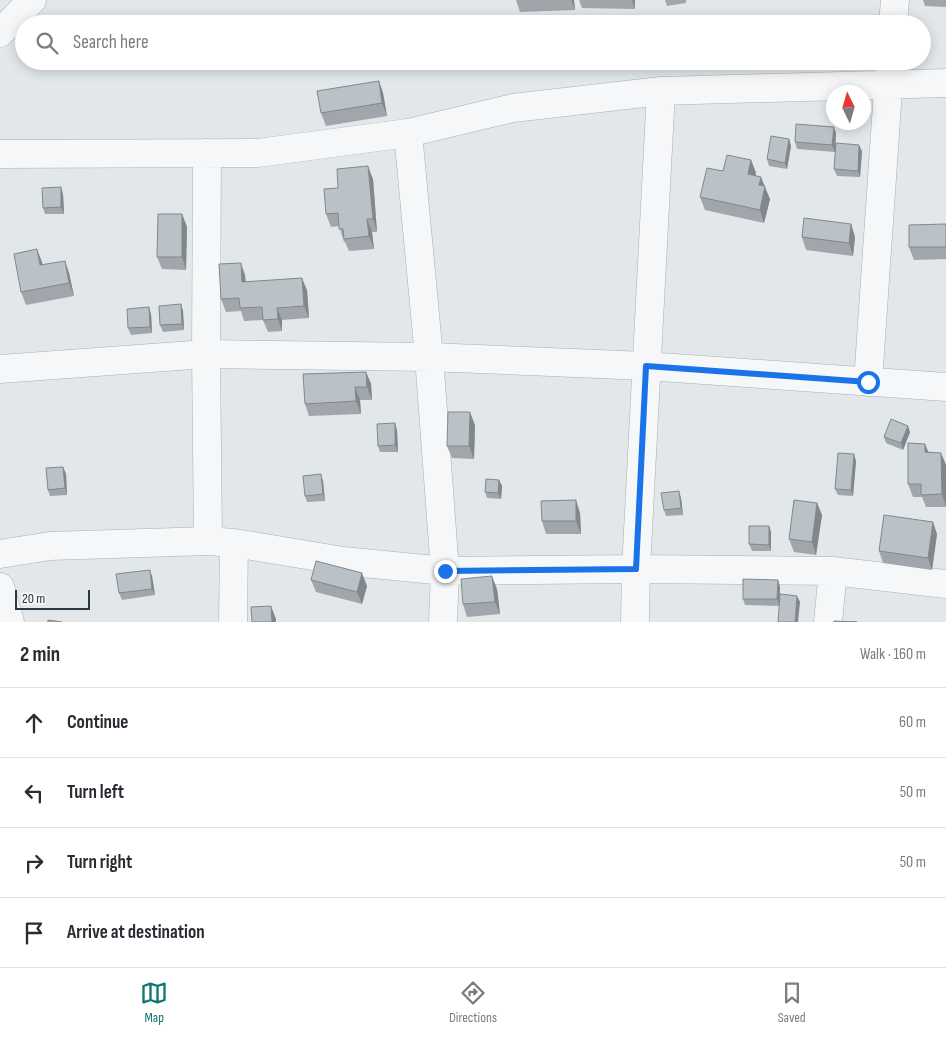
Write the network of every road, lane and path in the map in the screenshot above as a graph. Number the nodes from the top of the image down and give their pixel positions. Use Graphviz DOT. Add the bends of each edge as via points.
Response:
graph roads {
  1 [pos="32,0"];
  2 [pos="894,0"];
  3 [pos="17,15"];
  4 [pos="893,15"];
  5 [pos="15,18"];
  6 [pos="0,33"];
  7 [pos="890,73"];
  8 [pos="946,83"];
  9 [pos="661,91"];
  10 [pos="408,133"];
  11 [pos="207,153"];
  12 [pos="0,154"];
  13 [pos="206,354"];
  14 [pos="429,357"];
  15 [pos="646,366"];
  16 [pos="0,369"];
  17 [pos="868,382"];
  18 [pos="946,387"];
  19 [pos="221,542"];
  20 [pos="0,554"];
  21 [pos="636,569"];
  22 [pos="445,571"];
  23 [pos="833,571"];
  24 [pos="946,584"];
  25 [pos="0,587"];
  26 [pos="10,622"];
  27 [pos="233,622"];
  28 [pos="443,622"];
  29 [pos="635,622"];
  30 [pos="828,622"];
  1 -- 3 [label="street"];
  2 -- 4 [label="street"];
  5 -- 6 [label="street"];
  7 -- 8 [label="street"];
  7 -- 9 [label="street"];
  7 -- 17 [label="street"];
  9 -- 10 [label="street" via="513,108"];
  9 -- 15 [label="street"];
  10 -- 11 [label="street" via="258,153"];
  10 -- 14 [label="street"];
  11 -- 12 [label="street"];
  11 -- 13 [label="street"];
  13 -- 14 [label="street"];
  13 -- 16 [label="street"];
  13 -- 19 [label="street"];
  14 -- 15 [label="street"];
  14 -- 22 [label="street"];
  15 -- 17 [label="street"];
  15 -- 21 [label="street"];
  17 -- 18 [label="street"];
  19 -- 20 [label="street" via="50,546"];
  19 -- 22 [label="street" via="343,561"];
  19 -- 27 [label="street"];
  21 -- 22 [label="street"];
  21 -- 23 [label="street"];
  21 -- 29 [label="street"];
  22 -- 28 [label="street"];
  23 -- 24 [label="street"];
  23 -- 30 [label="street"];
  25 -- 26 [label="street"];
}
